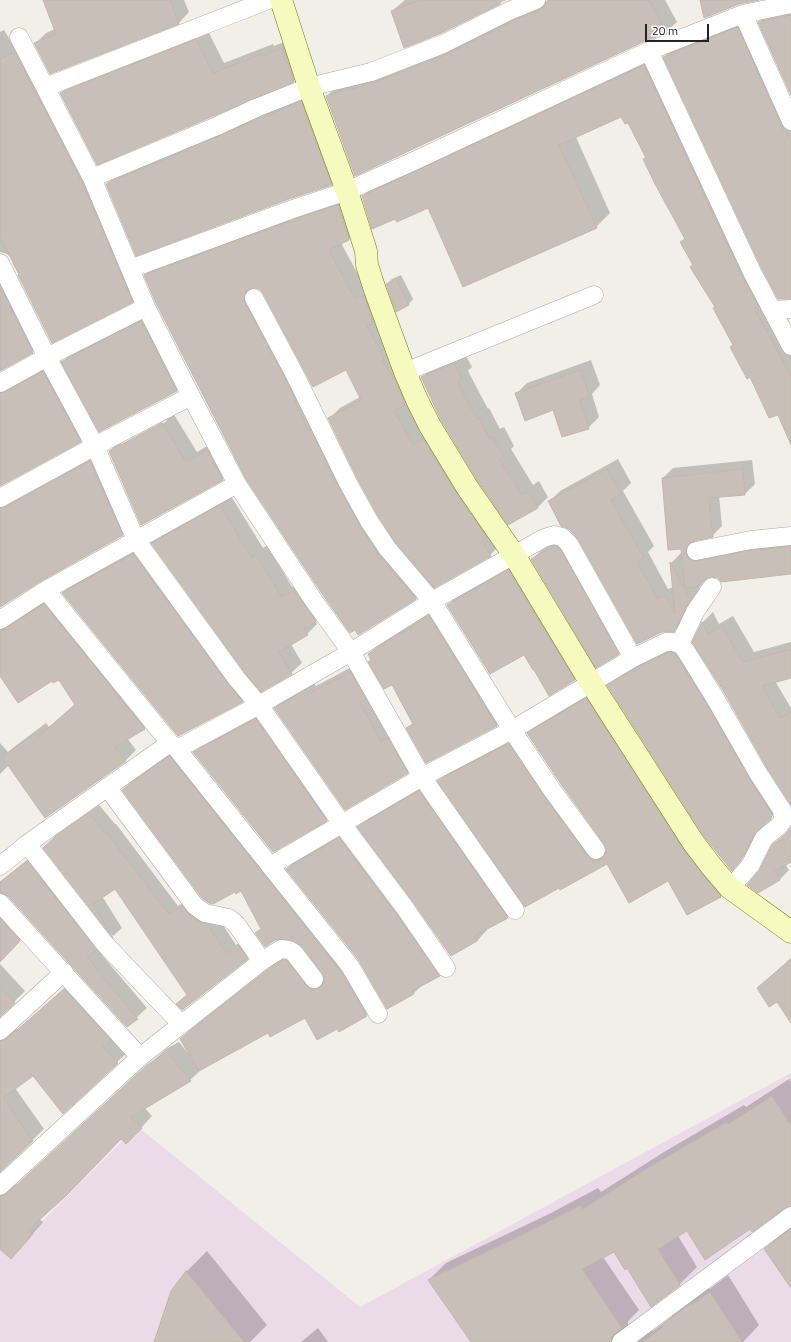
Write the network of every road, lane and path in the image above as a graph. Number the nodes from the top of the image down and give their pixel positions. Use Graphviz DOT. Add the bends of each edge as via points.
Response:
graph roads {
  1 [pos="268,0"];
  2 [pos="281,0"];
  3 [pos="536,0"];
  4 [pos="791,4"];
  5 [pos="744,14"];
  6 [pos="19,37"];
  7 [pos="649,51"];
  8 [pos="46,87"];
  9 [pos="309,87"];
  10 [pos="791,121"];
  11 [pos="92,178"];
  12 [pos="347,191"];
  13 [pos="0,263"];
  14 [pos="130,270"];
  15 [pos="594,295"];
  16 [pos="254,298"];
  17 [pos="146,307"];
  18 [pos="791,309"];
  19 [pos="773,310"];
  20 [pos="791,346"];
  21 [pos="47,357"];
  22 [pos="405,372"];
  23 [pos="0,383"];
  24 [pos="191,396"];
  25 [pos="95,446"];
  26 [pos="237,484"];
  27 [pos="0,498"];
  28 [pos="791,536"];
  29 [pos="136,540"];
  30 [pos="696,551"];
  31 [pos="514,555"];
  32 [pos="712,587"];
  33 [pos="46,590"];
  34 [pos="432,601"];
  35 [pos="0,620"];
  36 [pos="680,644"];
  37 [pos="351,652"];
  38 [pos="633,658"];
  39 [pos="591,683"];
  40 [pos="259,705"];
  41 [pos="512,730"];
  42 [pos="173,746"];
  43 [pos="422,777"];
  44 [pos="107,787"];
  45 [pos="342,824"];
  46 [pos="26,844"];
  47 [pos="596,850"];
  48 [pos="0,866"];
  49 [pos="270,866"];
  50 [pos="730,888"];
  51 [pos="0,904"];
  52 [pos="515,910"];
  53 [pos="791,932"];
  54 [pos="262,961"];
  55 [pos="446,968"];
  56 [pos="64,972"];
  57 [pos="314,979"];
  58 [pos="378,1014"];
  59 [pos="181,1024"];
  60 [pos="0,1031"];
  61 [pos="140,1057"];
  62 [pos="0,1186"];
  63 [pos="791,1216"];
  64 [pos="622,1342"];
  1 -- 8 [label="street"];
  2 -- 9 [label="street"];
  3 -- 9 [label="street" via="443,44 378,69"];
  4 -- 5 [label="street"];
  5 -- 7 [label="street"];
  5 -- 10 [label="street"];
  6 -- 8 [label="street"];
  7 -- 12 [label="street"];
  7 -- 19 [label="street" via="752,272"];
  8 -- 11 [label="street"];
  9 -- 11 [label="street"];
  9 -- 12 [label="street"];
  11 -- 14 [label="street"];
  12 -- 14 [label="street"];
  12 -- 22 [label="street" via="366,250 367,265 375,290"];
  13 -- 21 [label="street"];
  14 -- 17 [label="street"];
  15 -- 22 [label="street"];
  16 -- 34 [label="street" via="369,521 387,548"];
  17 -- 21 [label="street"];
  17 -- 24 [label="street"];
  18 -- 19 [label="street"];
  19 -- 20 [label="street"];
  21 -- 23 [label="street"];
  21 -- 25 [label="street"];
  22 -- 31 [label="street" via="430,426 467,487"];
  24 -- 25 [label="street"];
  24 -- 26 [label="street"];
  25 -- 27 [label="street"];
  25 -- 29 [label="street"];
  26 -- 29 [label="street"];
  26 -- 37 [label="street"];
  28 -- 30 [label="street" via="752,540"];
  29 -- 33 [label="street"];
  29 -- 40 [label="street" via="237,679"];
  31 -- 34 [label="street"];
  31 -- 38 [label="street" via="544,538 554,535 562,537 569,544"];
  31 -- 39 [label="street"];
  32 -- 36 [label="street" via="695,612"];
  33 -- 35 [label="street"];
  33 -- 42 [label="street"];
  34 -- 37 [label="street"];
  34 -- 41 [label="street"];
  36 -- 38 [label="street" via="666,642"];
  36 -- 50 [label="street" via="782,810 783,820 764,838 750,866"];
  37 -- 40 [label="street"];
  37 -- 43 [label="street"];
  38 -- 39 [label="street"];
  39 -- 41 [label="street"];
  39 -- 50 [label="street" via="694,842"];
  40 -- 42 [label="street"];
  40 -- 45 [label="street"];
  41 -- 43 [label="street"];
  41 -- 47 [label="street"];
  42 -- 44 [label="street"];
  42 -- 49 [label="street"];
  43 -- 45 [label="street"];
  43 -- 52 [label="street"];
  44 -- 46 [label="street"];
  44 -- 54 [label="street" via="195,906 205,913 233,921"];
  45 -- 49 [label="street"];
  45 -- 55 [label="street"];
  46 -- 48 [label="street"];
  46 -- 59 [label="street" via="104,943"];
  49 -- 58 [label="street" via="350,966"];
  50 -- 53 [label="street"];
  51 -- 56 [label="street"];
  54 -- 57 [label="street" via="281,949 289,950"];
  54 -- 59 [label="street"];
  56 -- 60 [label="street"];
  56 -- 61 [label="street"];
  59 -- 61 [label="street"];
  61 -- 62 [label="street"];
  63 -- 64 [label="street"];
}
